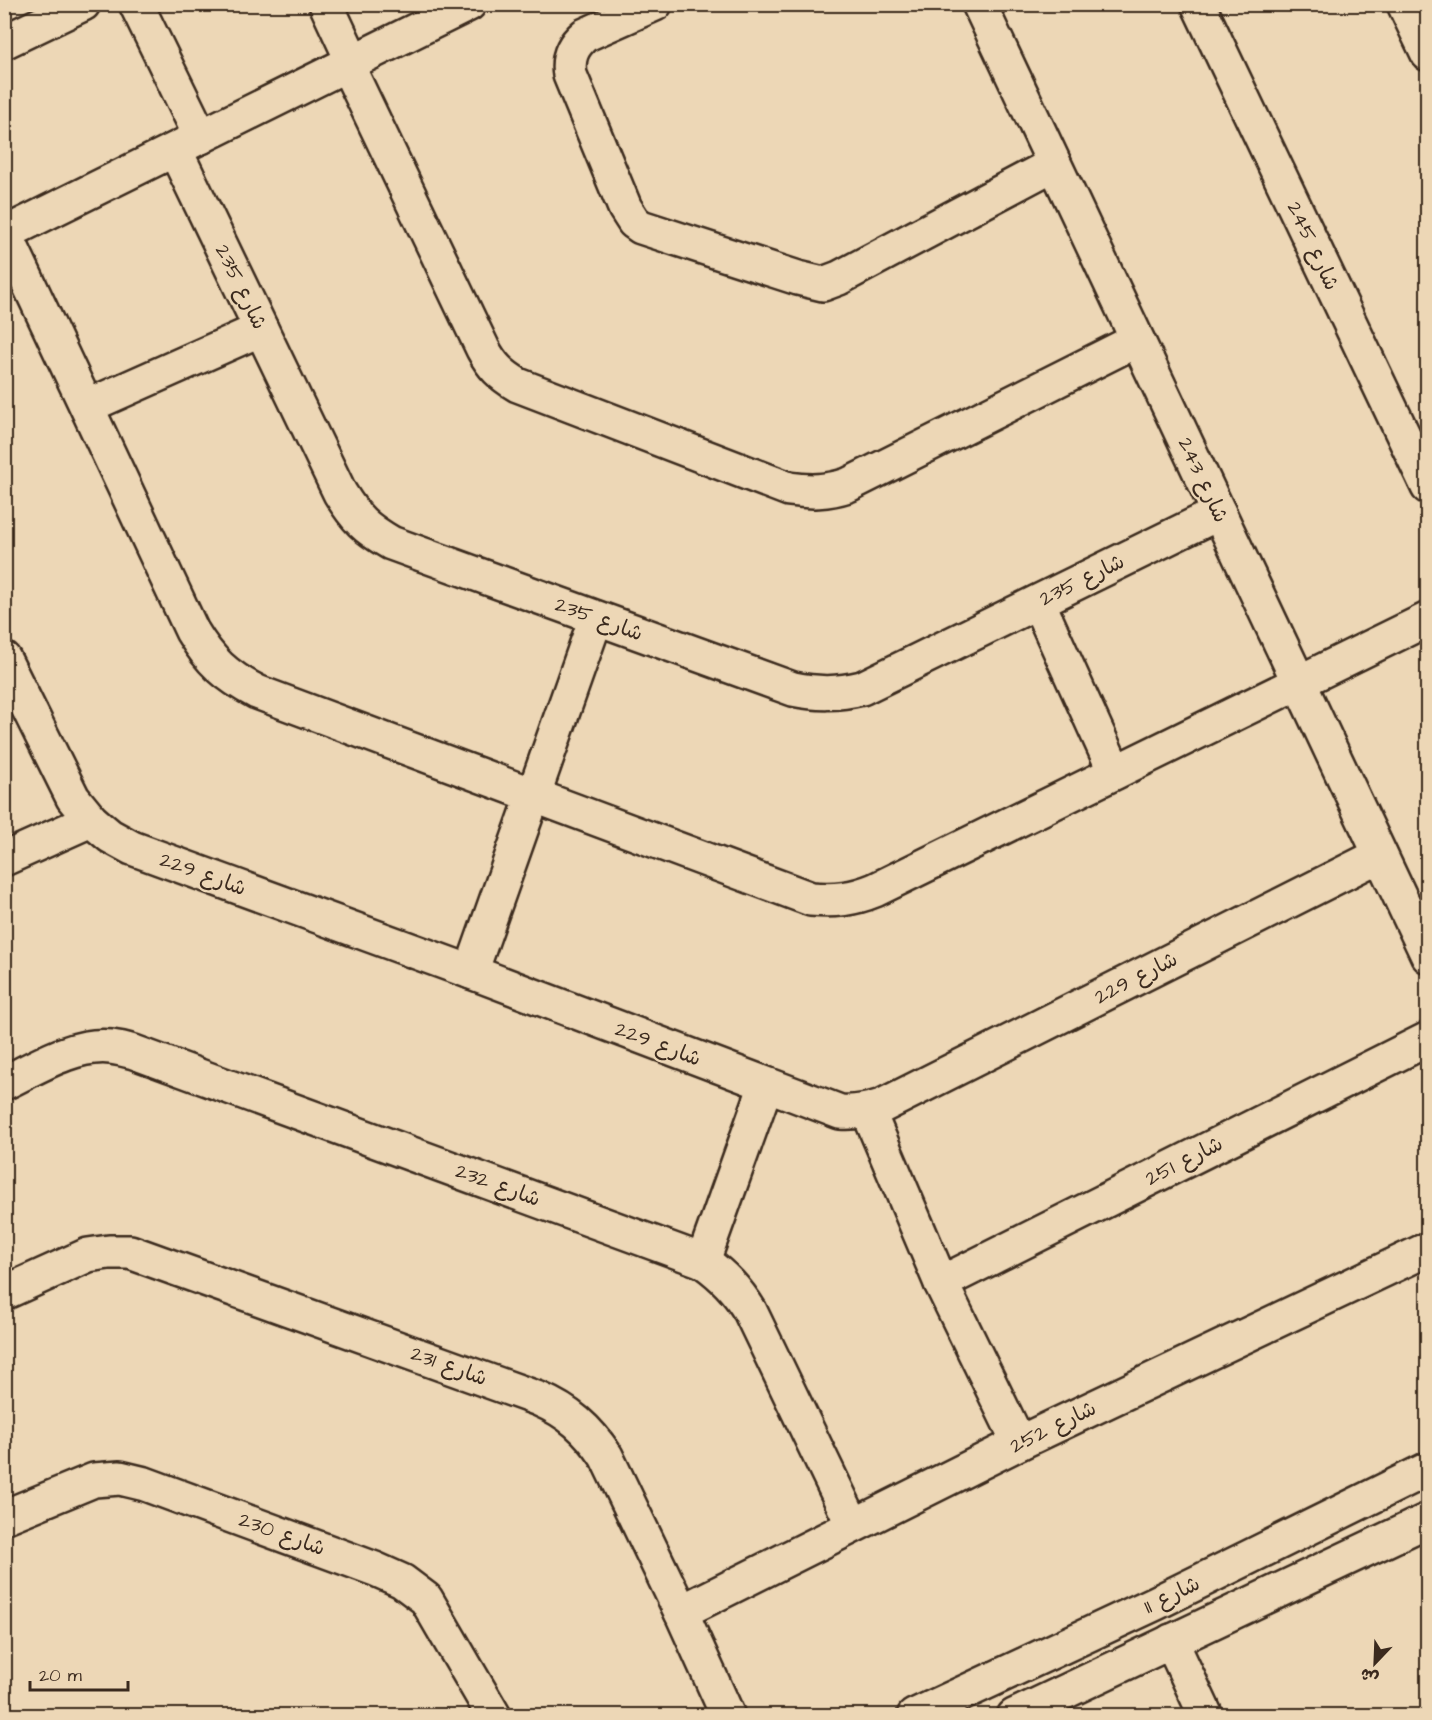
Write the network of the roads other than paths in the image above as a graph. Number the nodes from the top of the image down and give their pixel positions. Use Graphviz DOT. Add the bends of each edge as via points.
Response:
graph roads {
  1 [pos="83,4"];
  2 [pos="136,4"];
  3 [pos="326,4"];
  4 [pos="469,4"];
  5 [pos="655,4"];
  6 [pos="978,4"];
  7 [pos="1198,4"];
  8 [pos="1404,4"];
  9 [pos="4,42"];
  10 [pos="1428,54"];
  11 [pos="350,64"];
  12 [pos="188,144"];
  13 [pos="1054,164"];
  14 [pos="5,234"];
  15 [pos="261,329"];
  16 [pos="1137,340"];
  17 [pos="88,406"];
  18 [pos="1428,487"];
  19 [pos="1219,513"];
  20 [pos="1038,602"];
  21 [pos="596,618"];
  22 [pos="1428,619"];
  23 [pos="4,659"];
  24 [pos="1299,682"];
  25 [pos="1115,772"];
  26 [pos="534,796"];
  27 [pos="91,820"];
  28 [pos="1380,855"];
  29 [pos="4,858"];
  30 [pos="1428,956"];
  31 [pos="471,972"];
  32 [pos="1428,1039"];
  33 [pos="4,1083"];
  34 [pos="766,1085"];
  35 [pos="868,1111"];
  36 [pos="1428,1249"];
  37 [pos="703,1262"];
  38 [pos="941,1283"];
  39 [pos="4,1293"];
  40 [pos="1019,1443"];
  41 [pos="1428,1469"];
  42 [pos="4,1517"];
  43 [pos="1428,1520"];
  44 [pos="853,1525"];
  45 [pos="681,1612"];
  46 [pos="1171,1641"];
  47 [pos="494,1716"];
  48 [pos="728,1716"];
  49 [pos="914,1716"];
  50 [pos="1014,1716"];
  51 [pos="1206,1716"];
  1 -- 9 [label="street"];
  2 -- 12 [label="street, شارع 235"];
  3 -- 11 [label="street"];
  4 -- 11 [label="street"];
  5 -- 13 [label="street" via="585,35 571,52 568,65 629,217 641,227 822,284"];
  6 -- 13 [label="street, شارع 243"];
  7 -- 18 [label="street, شارع 245"];
  8 -- 10 [label="street"];
  11 -- 12 [label="street"];
  11 -- 16 [label="street" via="483,349 503,376 789,489 831,491 848,485"];
  12 -- 14 [label="street"];
  12 -- 15 [label="street, شارع 235"];
  13 -- 16 [label="street, شارع 243"];
  14 -- 17 [label="street"];
  15 -- 17 [label="street"];
  15 -- 21 [label="street, شارع 235" via="340,493 370,531 392,543"];
  16 -- 19 [label="street, شارع 243"];
  17 -- 26 [label="street" via="192,631 219,668 257,692"];
  19 -- 20 [label="street, شارع 235"];
  19 -- 24 [label="street, شارع 243"];
  20 -- 21 [label="street, شارع 235" via="862,688 815,694"];
  20 -- 25 [label="street"];
  21 -- 26 [label="street"];
  22 -- 24 [label="street"];
  23 -- 27 [label="street, شارع 229" via="73,798"];
  24 -- 25 [label="street"];
  24 -- 28 [label="street, شارع 243"];
  25 -- 26 [label="street" via="875,890 834,901 791,892"];
  26 -- 31 [label="street"];
  27 -- 29 [label="street"];
  27 -- 31 [label="street, شارع 229" via="132,848"];
  28 -- 30 [label="street, شارع 243"];
  28 -- 35 [label="street, شارع 229"];
  31 -- 34 [label="street, شارع 229"];
  32 -- 38 [label="street, شارع 251"];
  33 -- 37 [label="street, شارع 232" via="88,1047 134,1052"];
  34 -- 35 [label="street, شارع 229" via="840,1112"];
  34 -- 37 [label="street"];
  35 -- 38 [label="street"];
  36 -- 40 [label="street, شارع 252"];
  37 -- 44 [label="street, شارع 232" via="722,1275 750,1311"];
  38 -- 40 [label="street"];
  39 -- 45 [label="street, شارع 231" via="88,1255 129,1252 560,1408 578,1421 606,1456"];
  40 -- 44 [label="street, شارع 252"];
  41 -- 49 [label="street, شارع 11"];
  42 -- 47 [label="street, شارع 230" via="94,1480 120,1478 375,1569 402,1581 426,1599"];
  43 -- 46 [label="street, شارع 11"];
  44 -- 45 [label="street, شارع 252"];
  45 -- 48 [label="street, شارع 231"];
  46 -- 50 [label="street, شارع 11"];
  46 -- 51 [label="street"];
}
